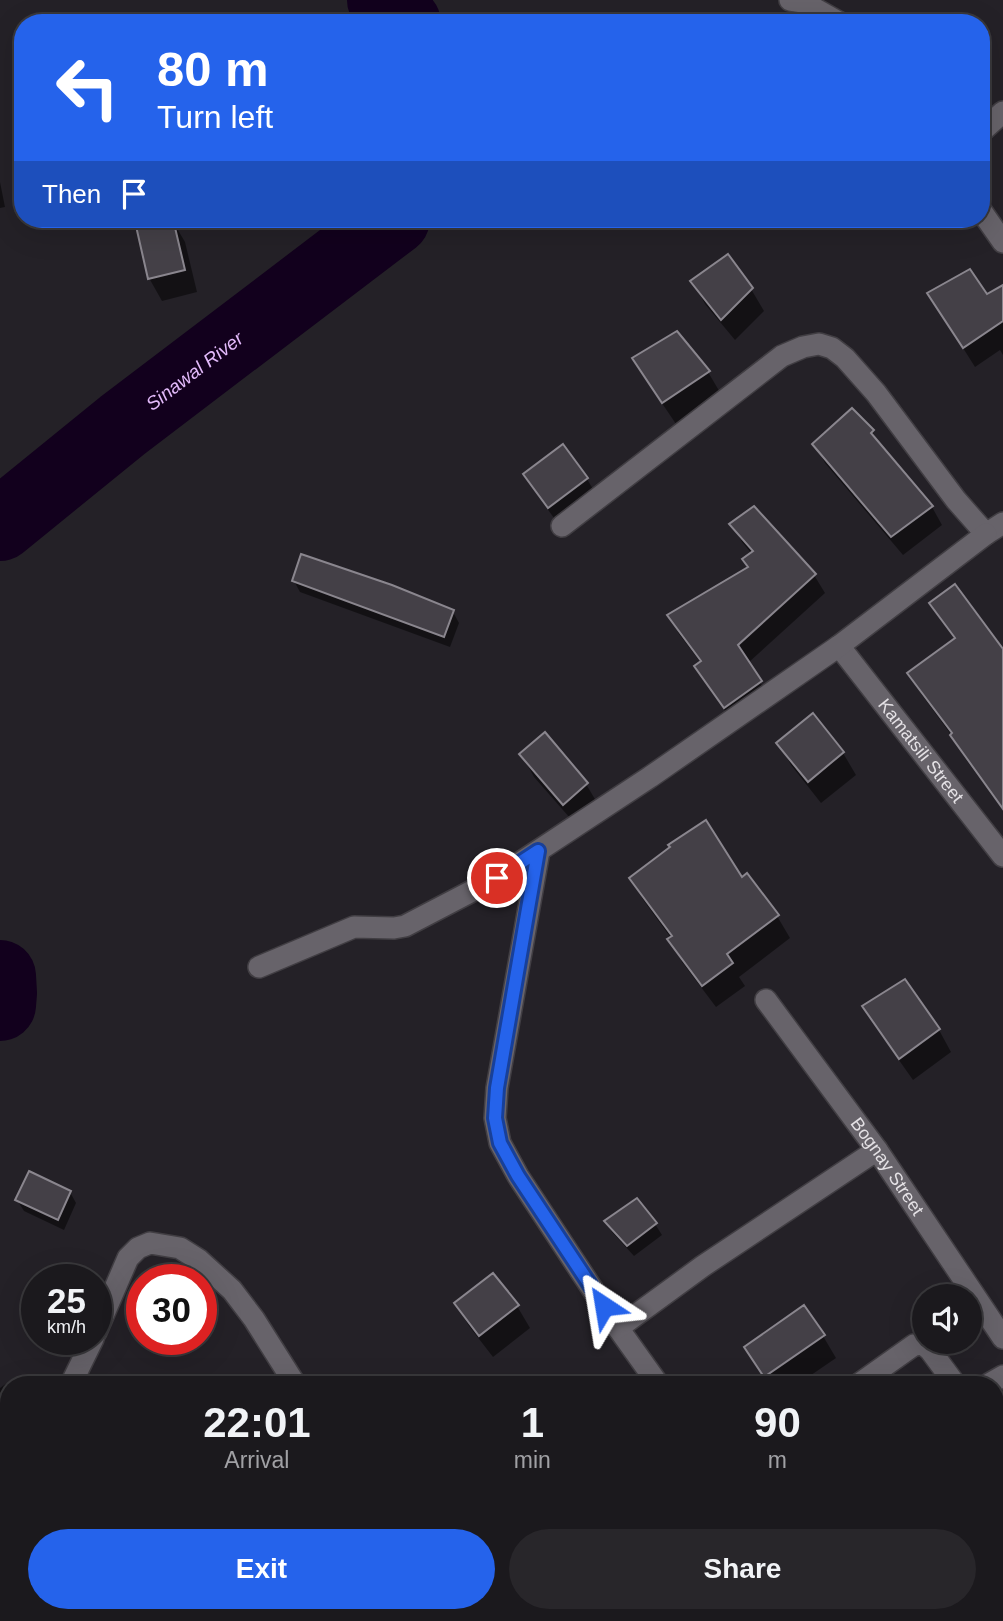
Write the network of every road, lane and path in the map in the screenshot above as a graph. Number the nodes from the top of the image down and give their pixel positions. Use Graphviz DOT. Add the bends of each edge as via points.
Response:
graph roads {
  1 [pos="790,0"];
  2 [pos="824,14"];
  3 [pos="1003,112"];
  4 [pos="990,124"];
  5 [pos="990,223"];
  6 [pos="1003,242"];
  7 [pos="562,526"];
  8 [pos="995,528"];
  9 [pos="839,646"];
  10 [pos="538,851"];
  11 [pos="1003,856"];
  12 [pos="258,967"];
  13 [pos="766,1000"];
  14 [pos="877,1150"];
  15 [pos="112,1295"];
  16 [pos="618,1328"];
  17 [pos="1003,1338"];
  18 [pos="85,1355"];
  19 [pos="75,1376"];
  20 [pos="290,1376"];
  21 [pos="653,1376"];
  22 [pos="870,1376"];
  23 [pos="949,1376"];
  1 -- 2 [label="street"];
  3 -- 4 [label="street"];
  5 -- 6 [label="street"];
  7 -- 8 [label="street" via="782,356 819,344 845,358 956,500"];
  8 -- 9 [label="street"];
  9 -- 10 [label="street"];
  9 -- 11 [label="street, Kamatsili Street"];
  10 -- 12 [label="street" via="405,926 354,927"];
  10 -- 16 [label="street" via="495,1118 500,1143 518,1176"];
  13 -- 14 [label="street, Bognay Street"];
  14 -- 16 [label="street"];
  14 -- 17 [label="street, Bognay Street"];
  15 -- 20 [label="street" via="128,1258 138,1248 149,1243 180,1248 232,1290"];
  16 -- 21 [label="street"];
  18 -- 19 [label="street"];
  22 -- 23 [label="street" via="914,1345 923,1344"];
}
